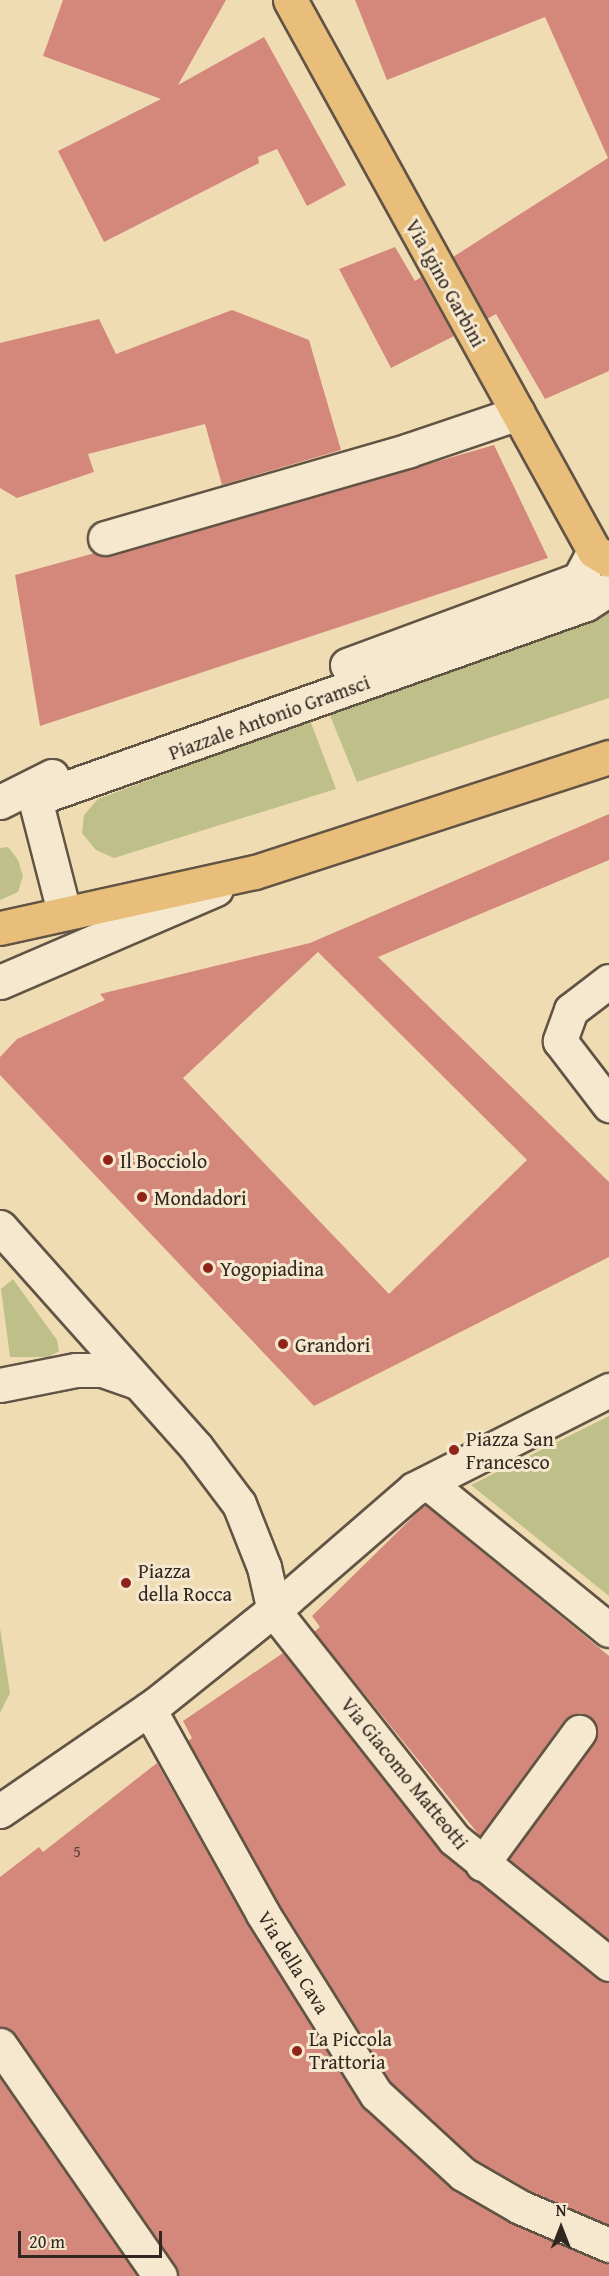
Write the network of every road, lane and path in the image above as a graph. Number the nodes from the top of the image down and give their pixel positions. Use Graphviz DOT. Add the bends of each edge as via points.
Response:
graph roads {
  1 [pos="290,0"];
  2 [pos="518,412"];
  3 [pos="105,538"];
  4 [pos="602,555"];
  5 [pos="609,589"];
  6 [pos="609,757"];
  7 [pos="0,802"];
  8 [pos="255,872"];
  9 [pos="64,912"];
  10 [pos="0,928"];
  11 [pos="609,981"];
  12 [pos="0,982"];
  13 [pos="609,1105"];
  14 [pos="0,1227"];
  15 [pos="134,1381"];
  16 [pos="0,1385"];
  17 [pos="609,1390"];
  18 [pos="428,1483"];
  19 [pos="274,1611"];
  20 [pos="609,1630"];
  21 [pos="149,1708"];
  22 [pos="579,1732"];
  23 [pos="0,1811"];
  24 [pos="482,1864"];
  25 [pos="609,1964"];
  26 [pos="0,2045"];
  27 [pos="609,2245"];
  28 [pos="160,2276"];
  1 -- 2 [label="main road, Via Igino Garbini"];
  2 -- 3 [label="street" via="408,450"];
  2 -- 4 [label="main road, Via Igino Garbini"];
  4 -- 7 [label="street, Piazzale Antonio Gramsci" via="579,579 34,782"];
  5 -- 9 [label="street, Piazzale Antonio Gramsci" via="586,604 35,799"];
  6 -- 8 [label="main road"];
  8 -- 9 [label="main road"];
  8 -- 12 [label="street"];
  9 -- 10 [label="main road"];
  11 -- 13 [label="street" via="571,1010 560,1041"];
  14 -- 15 [label="street"];
  15 -- 16 [label="street" via="102,1370 76,1370"];
  15 -- 19 [label="street" via="196,1447 239,1504 264,1566"];
  17 -- 18 [label="street"];
  18 -- 19 [label="street" via="414,1490"];
  18 -- 20 [label="street"];
  19 -- 21 [label="street"];
  19 -- 24 [label="street, Via Giacomo Matteotti" via="454,1839"];
  21 -- 23 [label="street"];
  21 -- 27 [label="street, Via della Cava" via="263,1914 376,2094 463,2174 520,2207"];
  22 -- 24 [label="street"];
  24 -- 25 [label="street, Via Giacomo Matteotti"];
  26 -- 28 [label="street"];
}
